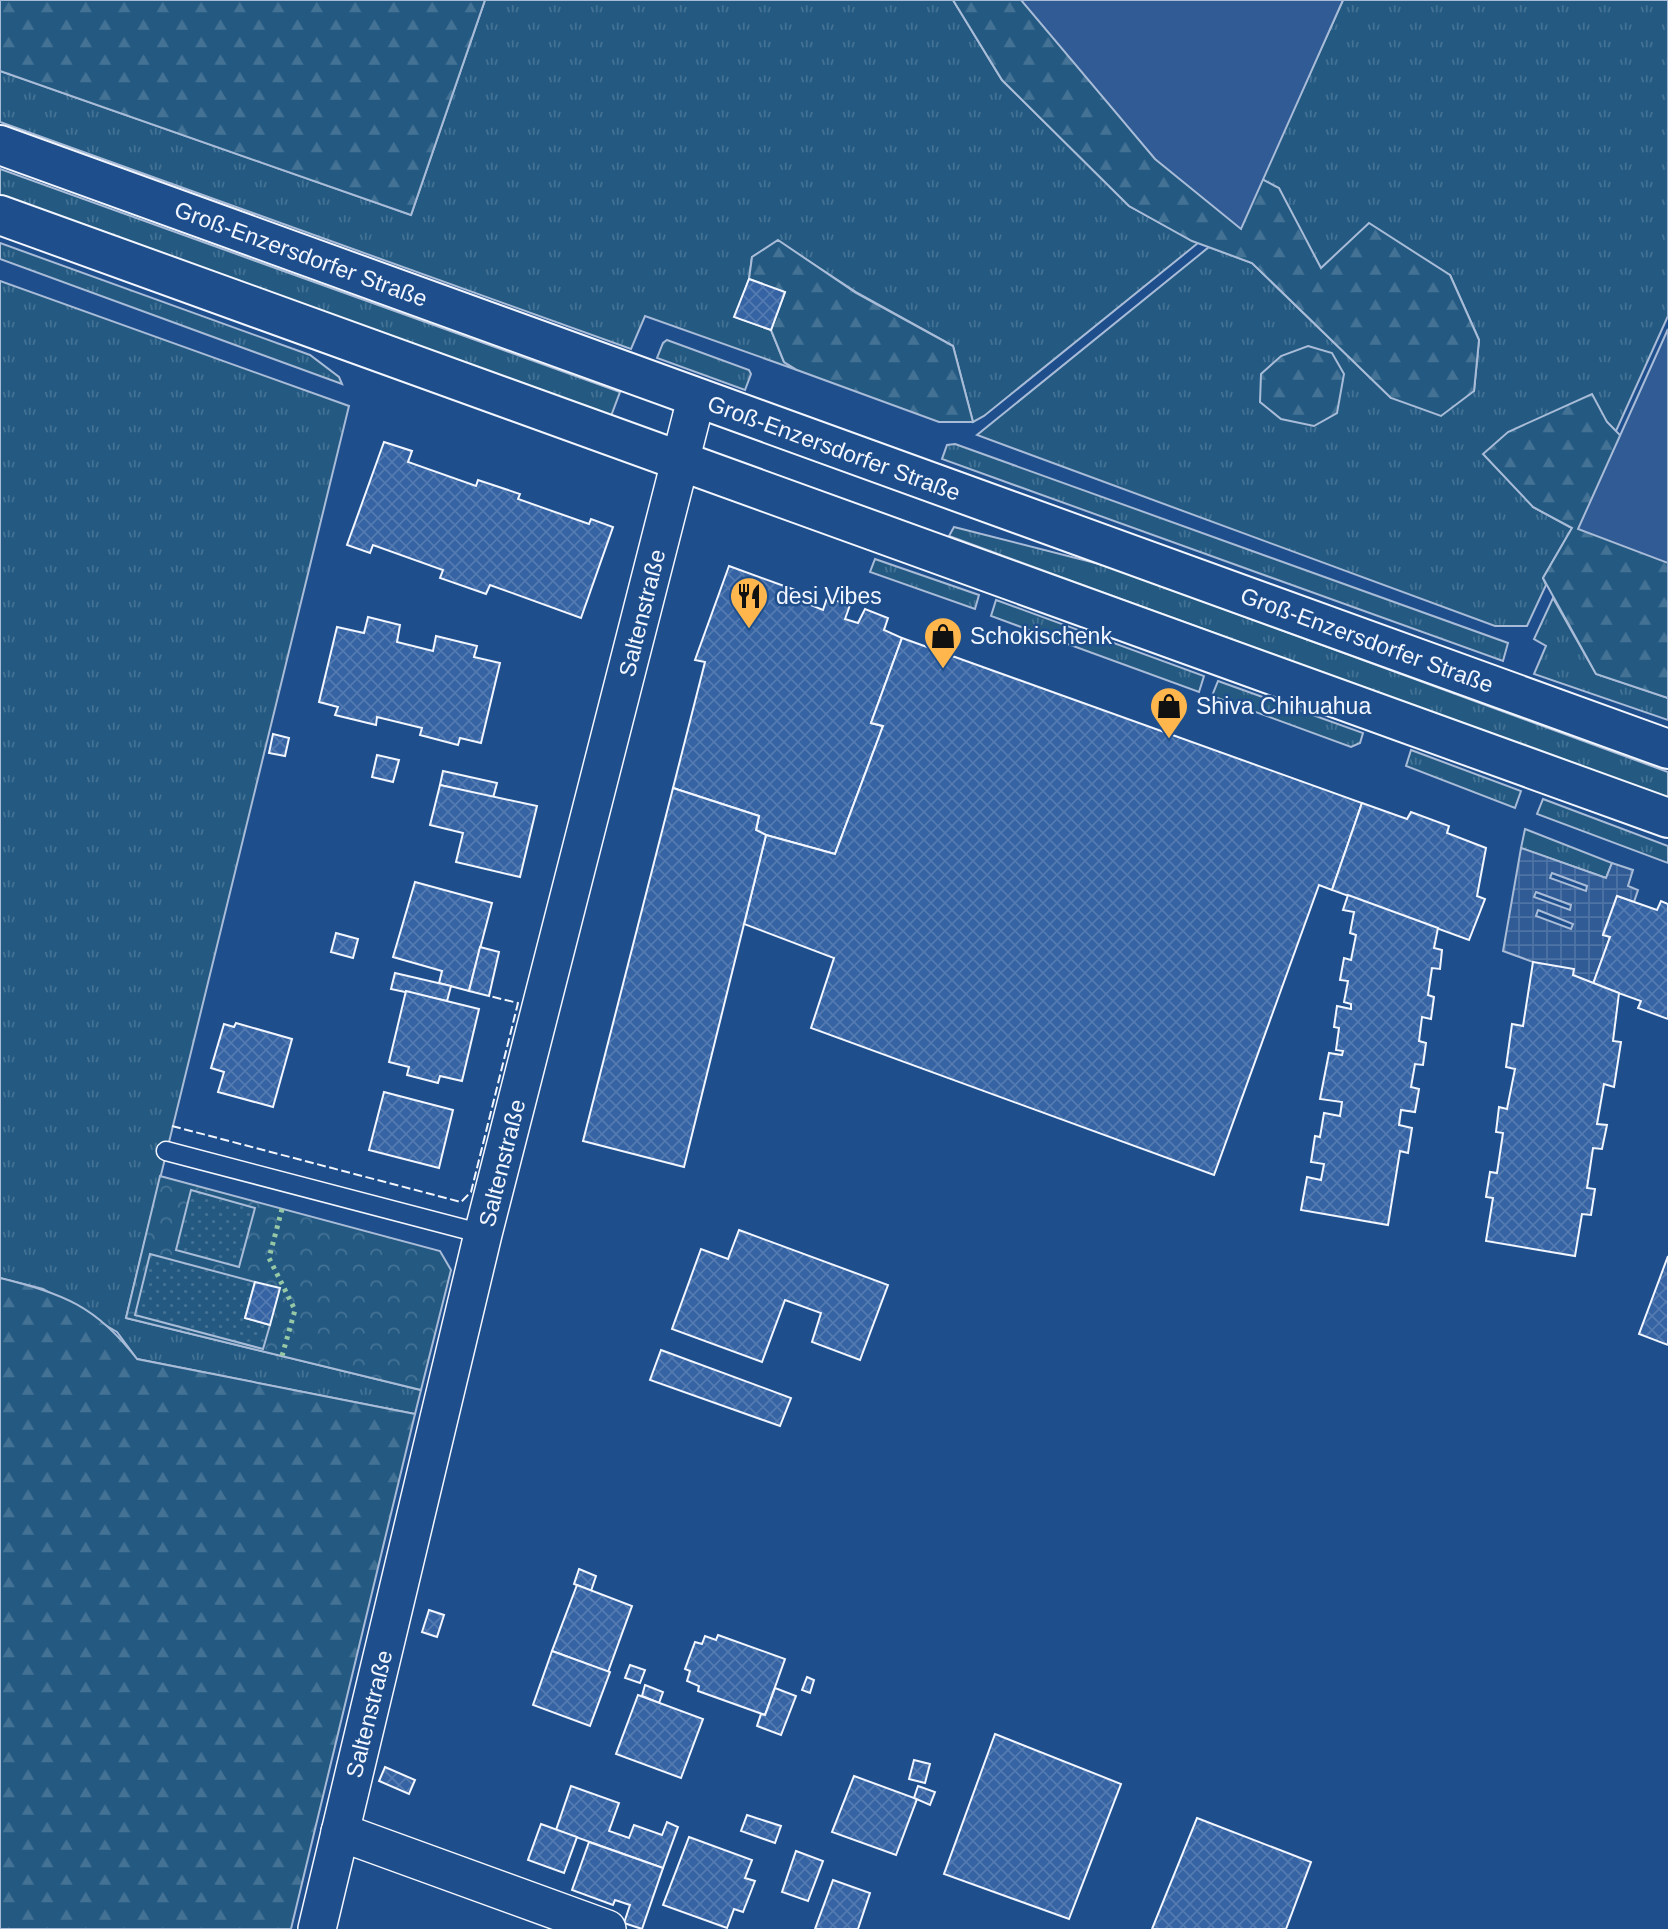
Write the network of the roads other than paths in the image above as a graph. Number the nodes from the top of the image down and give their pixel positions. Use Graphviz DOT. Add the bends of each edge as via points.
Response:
graph roads {
  1 [pos="0,145"];
  2 [pos="0,215"];
  3 [pos="696,399"];
  4 [pos="681,459"];
  5 [pos="1668,749"];
  6 [pos="1668,818"];
  7 [pos="166,1151"];
  8 [pos="484,1234"];
  9 [pos="340,1832"];
  10 [pos="317,1929"];
  11 [pos="607,1929"];
  1 -- 3 [label="main road, Groß-Enzersdorfer Straße"];
  2 -- 4 [label="main road"];
  3 -- 4 [label="street, Saltenstraße"];
  3 -- 5 [label="main road, Groß-Enzersdorfer Straße"];
  4 -- 6 [label="main road"];
  4 -- 8 [label="street, Saltenstraße"];
  7 -- 8 [label="lane"];
  8 -- 9 [label="street, Saltenstraße"];
  9 -- 10 [label="street, Saltenstraße"];
  9 -- 11 [label="street"];
}
